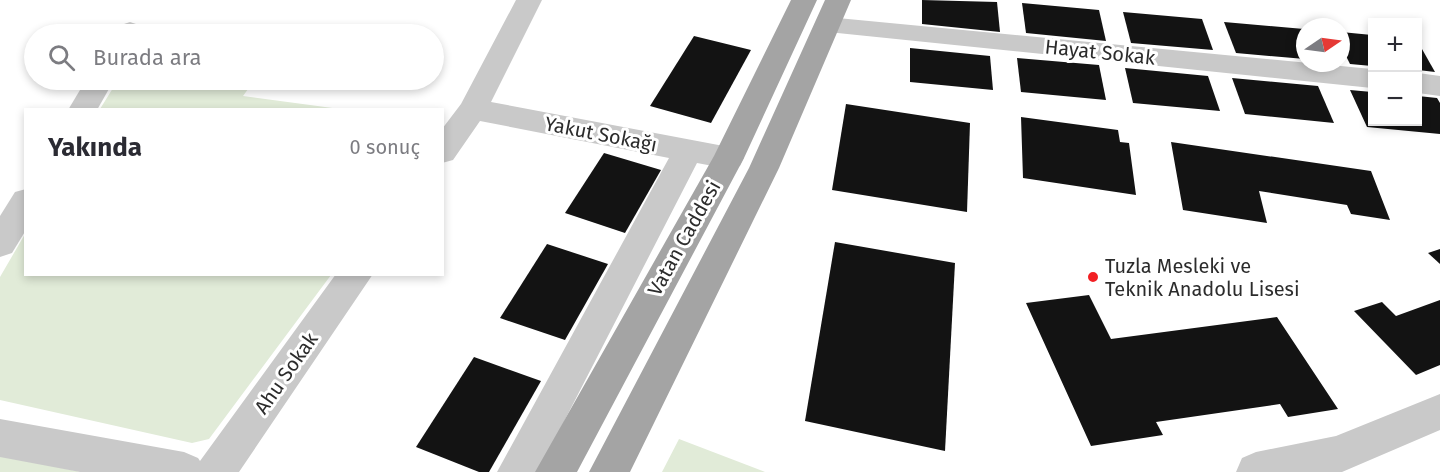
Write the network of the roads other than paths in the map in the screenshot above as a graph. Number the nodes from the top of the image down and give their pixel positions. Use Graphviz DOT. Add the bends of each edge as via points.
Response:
graph roads {
  1 [pos="529,0"];
  2 [pos="804,0"];
  3 [pos="832,12"];
  4 [pos="1368,79"];
  5 [pos="1422,84"];
  6 [pos="1440,86"];
  7 [pos="94,90"];
  8 [pos="83,108"];
  9 [pos="473,109"];
  10 [pos="444,149"];
  11 [pos="688,150"];
  12 [pos="729,158"];
  13 [pos="24,204"];
  14 [pos="0,244"];
  15 [pos="355,276"];
  16 [pos="1440,412"];
  17 [pos="0,438"];
  18 [pos="184,472"];
  19 [pos="215,472"];
  20 [pos="517,472"];
  21 [pos="555,472"];
  22 [pos="609,472"];
  23 [pos="1256,472"];
  1 -- 9 [label="street"];
  2 -- 12 [label="main road, Vatan Caddesi"];
  3 -- 4 [label="street, Hayat Sokak"];
  3 -- 22 [label="main road, Vatan Caddesi" via="764,168"];
  5 -- 6 [label="street"];
  7 -- 8 [label="street"];
  9 -- 10 [label="street"];
  9 -- 11 [label="street, Yakut Sokağı"];
  11 -- 12 [label="street, Yakut Sokağı"];
  11 -- 20 [label="street"];
  12 -- 21 [label="main road, Vatan Caddesi"];
  13 -- 14 [label="street"];
  15 -- 19 [label="street, Ahu Sokak"];
  16 -- 23 [label="street" via="1336,455"];
  17 -- 18 [label="street"];
}
